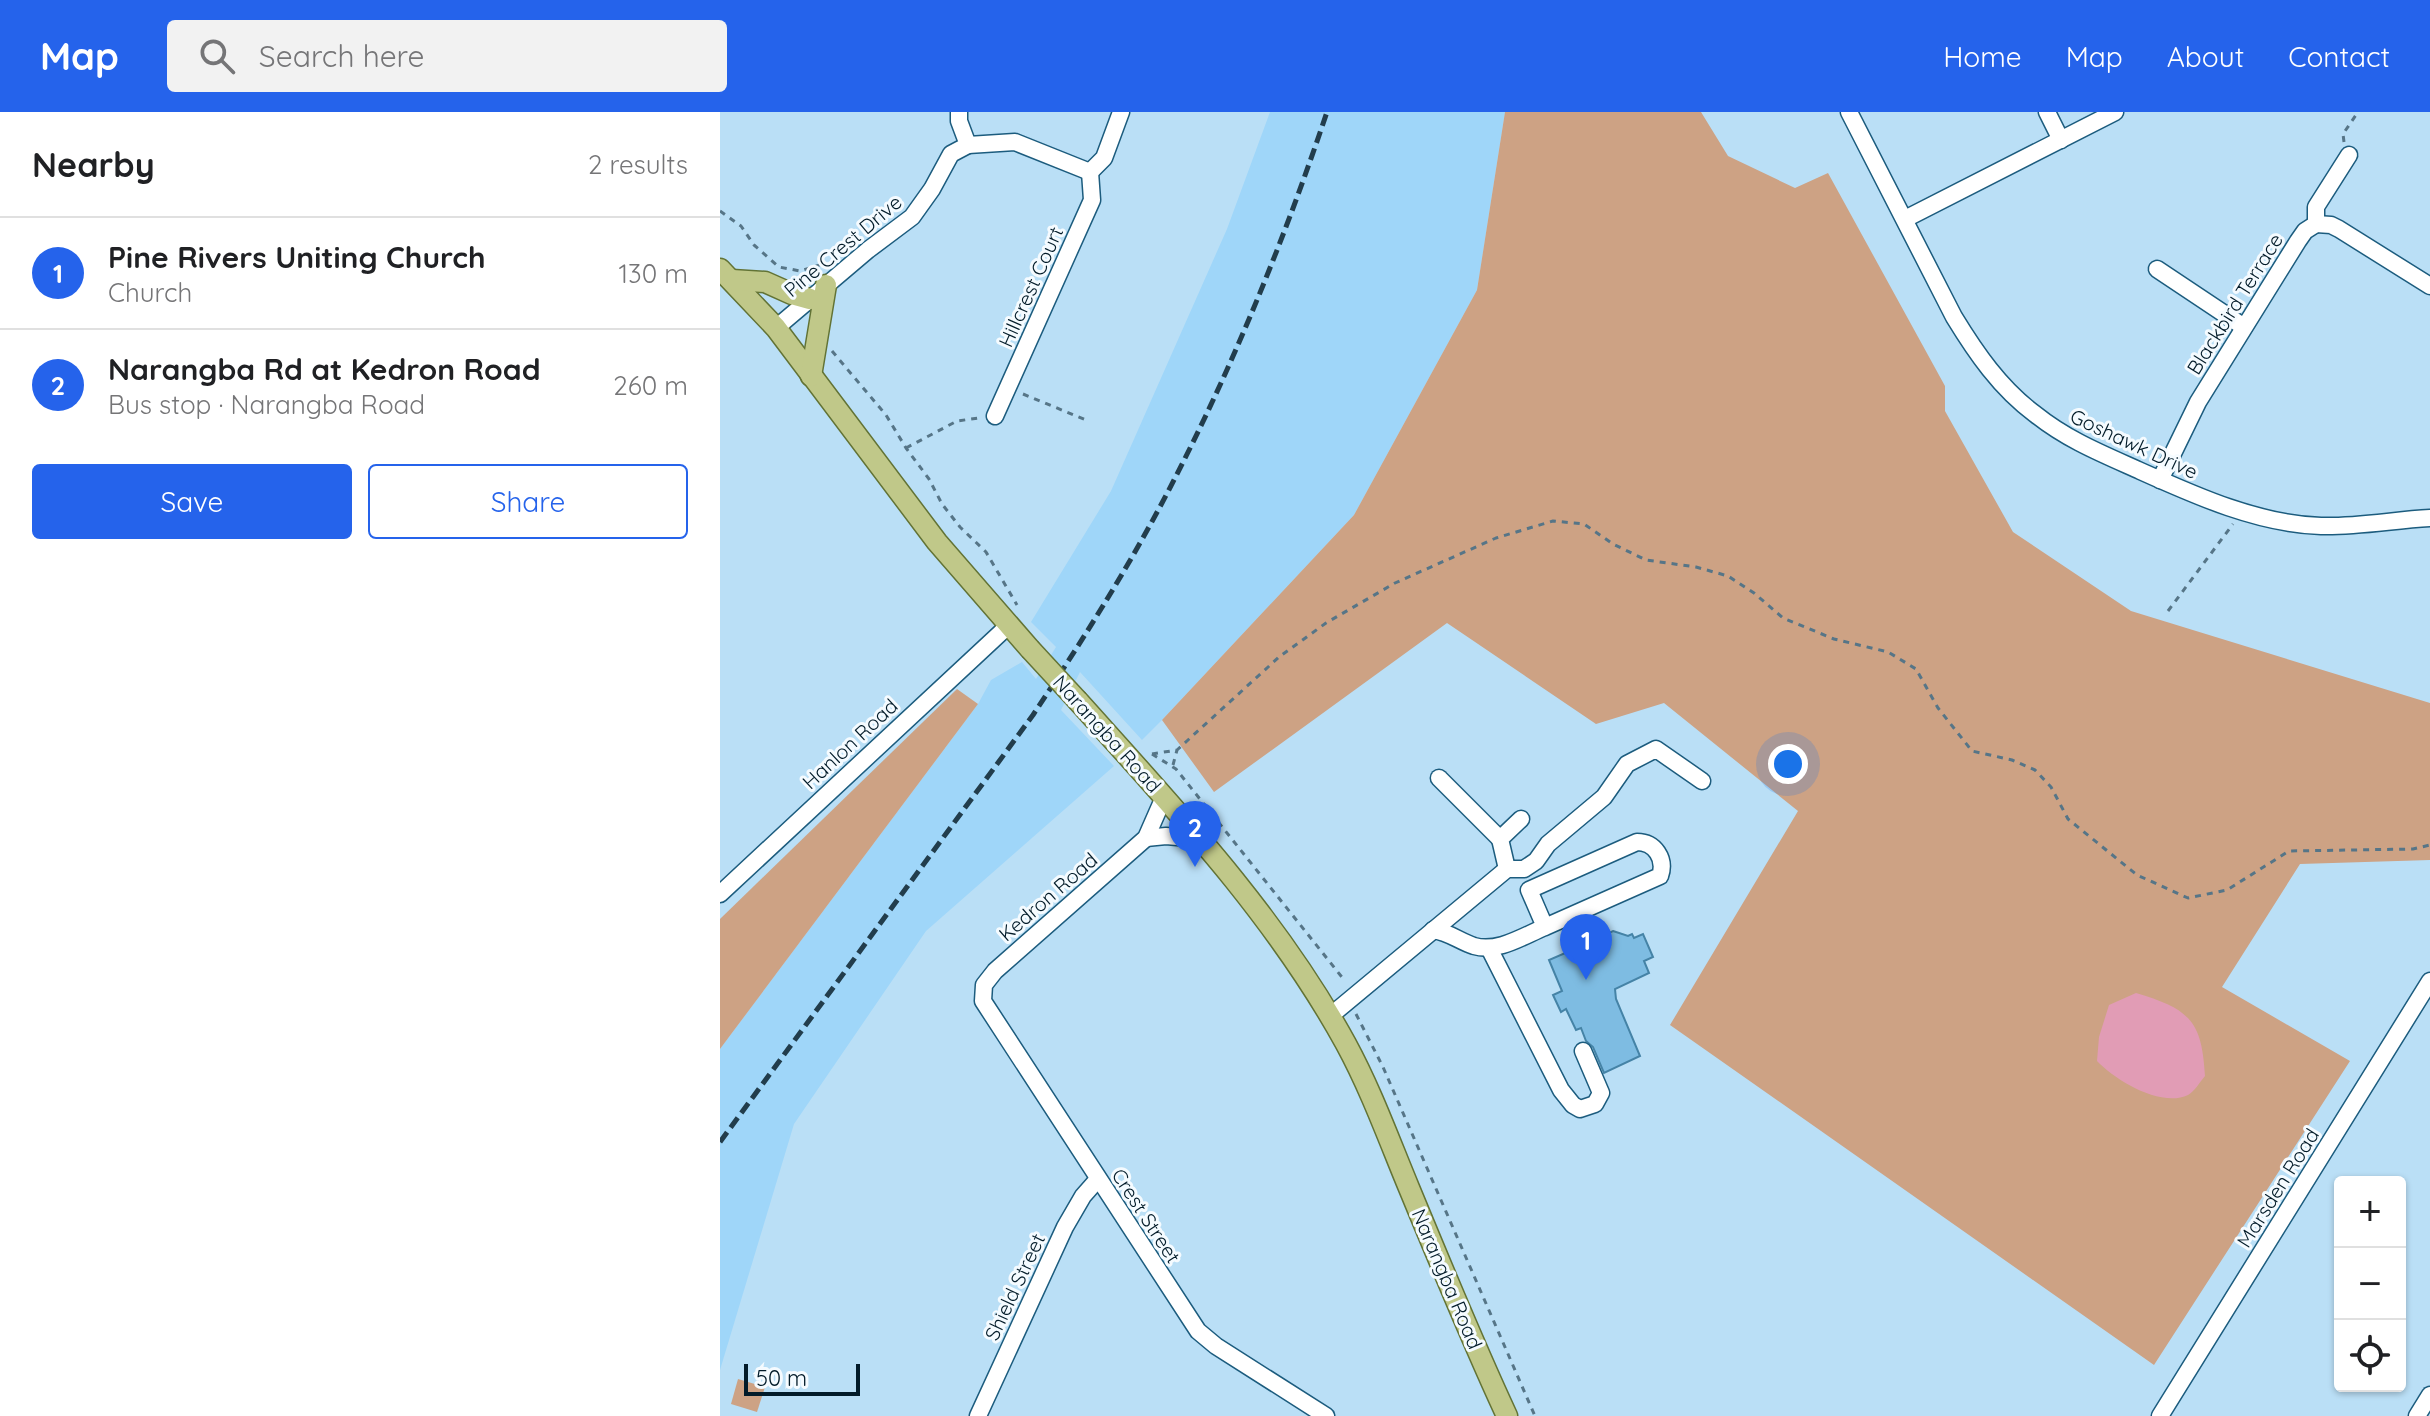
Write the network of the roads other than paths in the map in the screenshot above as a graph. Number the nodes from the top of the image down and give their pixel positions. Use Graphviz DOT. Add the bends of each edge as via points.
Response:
graph roads {
  1 [pos="959,112"];
  2 [pos="1121,112"];
  3 [pos="1849,112"];
  4 [pos="2047,112"];
  5 [pos="2115,112"];
  6 [pos="2061,140"];
  7 [pos="968,145"];
  8 [pos="2346,150"];
  9 [pos="1090,172"];
  10 [pos="1905,219"];
  11 [pos="2316,224"];
  12 [pos="2157,269"];
  13 [pos="726,274"];
  14 [pos="825,286"];
  15 [pos="2430,286"];
  16 [pos="2244,327"];
  17 [pos="776,328"];
  18 [pos="811,376"];
  19 [pos="995,416"];
  20 [pos="2160,480"];
  21 [pos="2430,518"];
  22 [pos="1014,617"];
  23 [pos="1439,778"];
  24 [pos="1702,781"];
  25 [pos="1164,797"];
  26 [pos="1521,819"];
  27 [pos="1146,838"];
  28 [pos="1200,839"];
  29 [pos="1500,839"];
  30 [pos="1507,869"];
  31 [pos="720,894"];
  32 [pos="1545,927"];
  33 [pos="1433,930"];
  34 [pos="1490,950"];
  35 [pos="2430,981"];
  36 [pos="982,990"];
  37 [pos="1329,1017"];
  38 [pos="1583,1051"];
  39 [pos="1098,1179"];
  40 [pos="2430,1395"];
  41 [pos="978,1416"];
  42 [pos="1326,1416"];
  43 [pos="1507,1416"];
  44 [pos="2160,1416"];
  45 [pos="2417,1416"];
  1 -- 7 [label="street"];
  2 -- 9 [label="street" via="1104,158"];
  3 -- 10 [label="street, Goshawk Drive"];
  4 -- 6 [label="street"];
  5 -- 6 [label="street"];
  6 -- 10 [label="street"];
  7 -- 9 [label="street" via="1015,142"];
  7 -- 14 [label="street, Pine Crest Drive" via="951,154 912,217"];
  8 -- 11 [label="street, Blackbird Terrace" via="2316,207"];
  9 -- 19 [label="street, Hillcrest Court" via="1092,200"];
  10 -- 20 [label="street, Goshawk Drive" via="1960,326 1992,374 2059,432"];
  11 -- 15 [label="street" via="2339,229"];
  11 -- 16 [label="street, Blackbird Terrace" via="2298,241"];
  12 -- 16 [label="street"];
  13 -- 14 [label="main road" via="792,294"];
  13 -- 17 [label="main road, Narangba Road"];
  14 -- 17 [label="street, Pine Crest Drive"];
  14 -- 18 [label="main road"];
  16 -- 20 [label="street, Blackbird Terrace" via="2198,402"];
  17 -- 18 [label="main road, Narangba Road"];
  18 -- 22 [label="main road, Narangba Road" via="929,533"];
  20 -- 21 [label="street, Goshawk Drive" via="2276,521 2319,526"];
  22 -- 25 [label="main road, Narangba Road, bridge" via="1030,649"];
  22 -- 31 [label="street, Hanlon Road"];
  23 -- 29 [label="street"];
  24 -- 30 [label="street" via="1656,749 1627,764 1604,797 1548,844 1536,861 1524,869"];
  25 -- 27 [label="street, Kedron Road"];
  25 -- 28 [label="main road, Narangba Road"];
  26 -- 29 [label="street"];
  27 -- 28 [label="street"];
  27 -- 36 [label="street, Kedron Road" via="995,971"];
  28 -- 37 [label="main road, Narangba Road" via="1284,943"];
  29 -- 30 [label="street"];
  30 -- 33 [label="street"];
  32 -- 32 [label="street" via="1660,876 1663,869 1655,849 1637,842 1529,890"];
  32 -- 34 [label="street"];
  33 -- 34 [label="street"];
  33 -- 37 [label="street"];
  34 -- 38 [label="street" via="1555,1079 1580,1109 1595,1104 1601,1093"];
  35 -- 44 [label="street, Marsden Road"];
  36 -- 39 [label="street, Crest Street" via="987,1009"];
  37 -- 43 [label="main road, Narangba Road" via="1372,1097"];
  39 -- 41 [label="street, Shield Street" via="1065,1227"];
  39 -- 42 [label="street, Crest Street" via="1206,1339"];
  40 -- 45 [label="street"];
}
